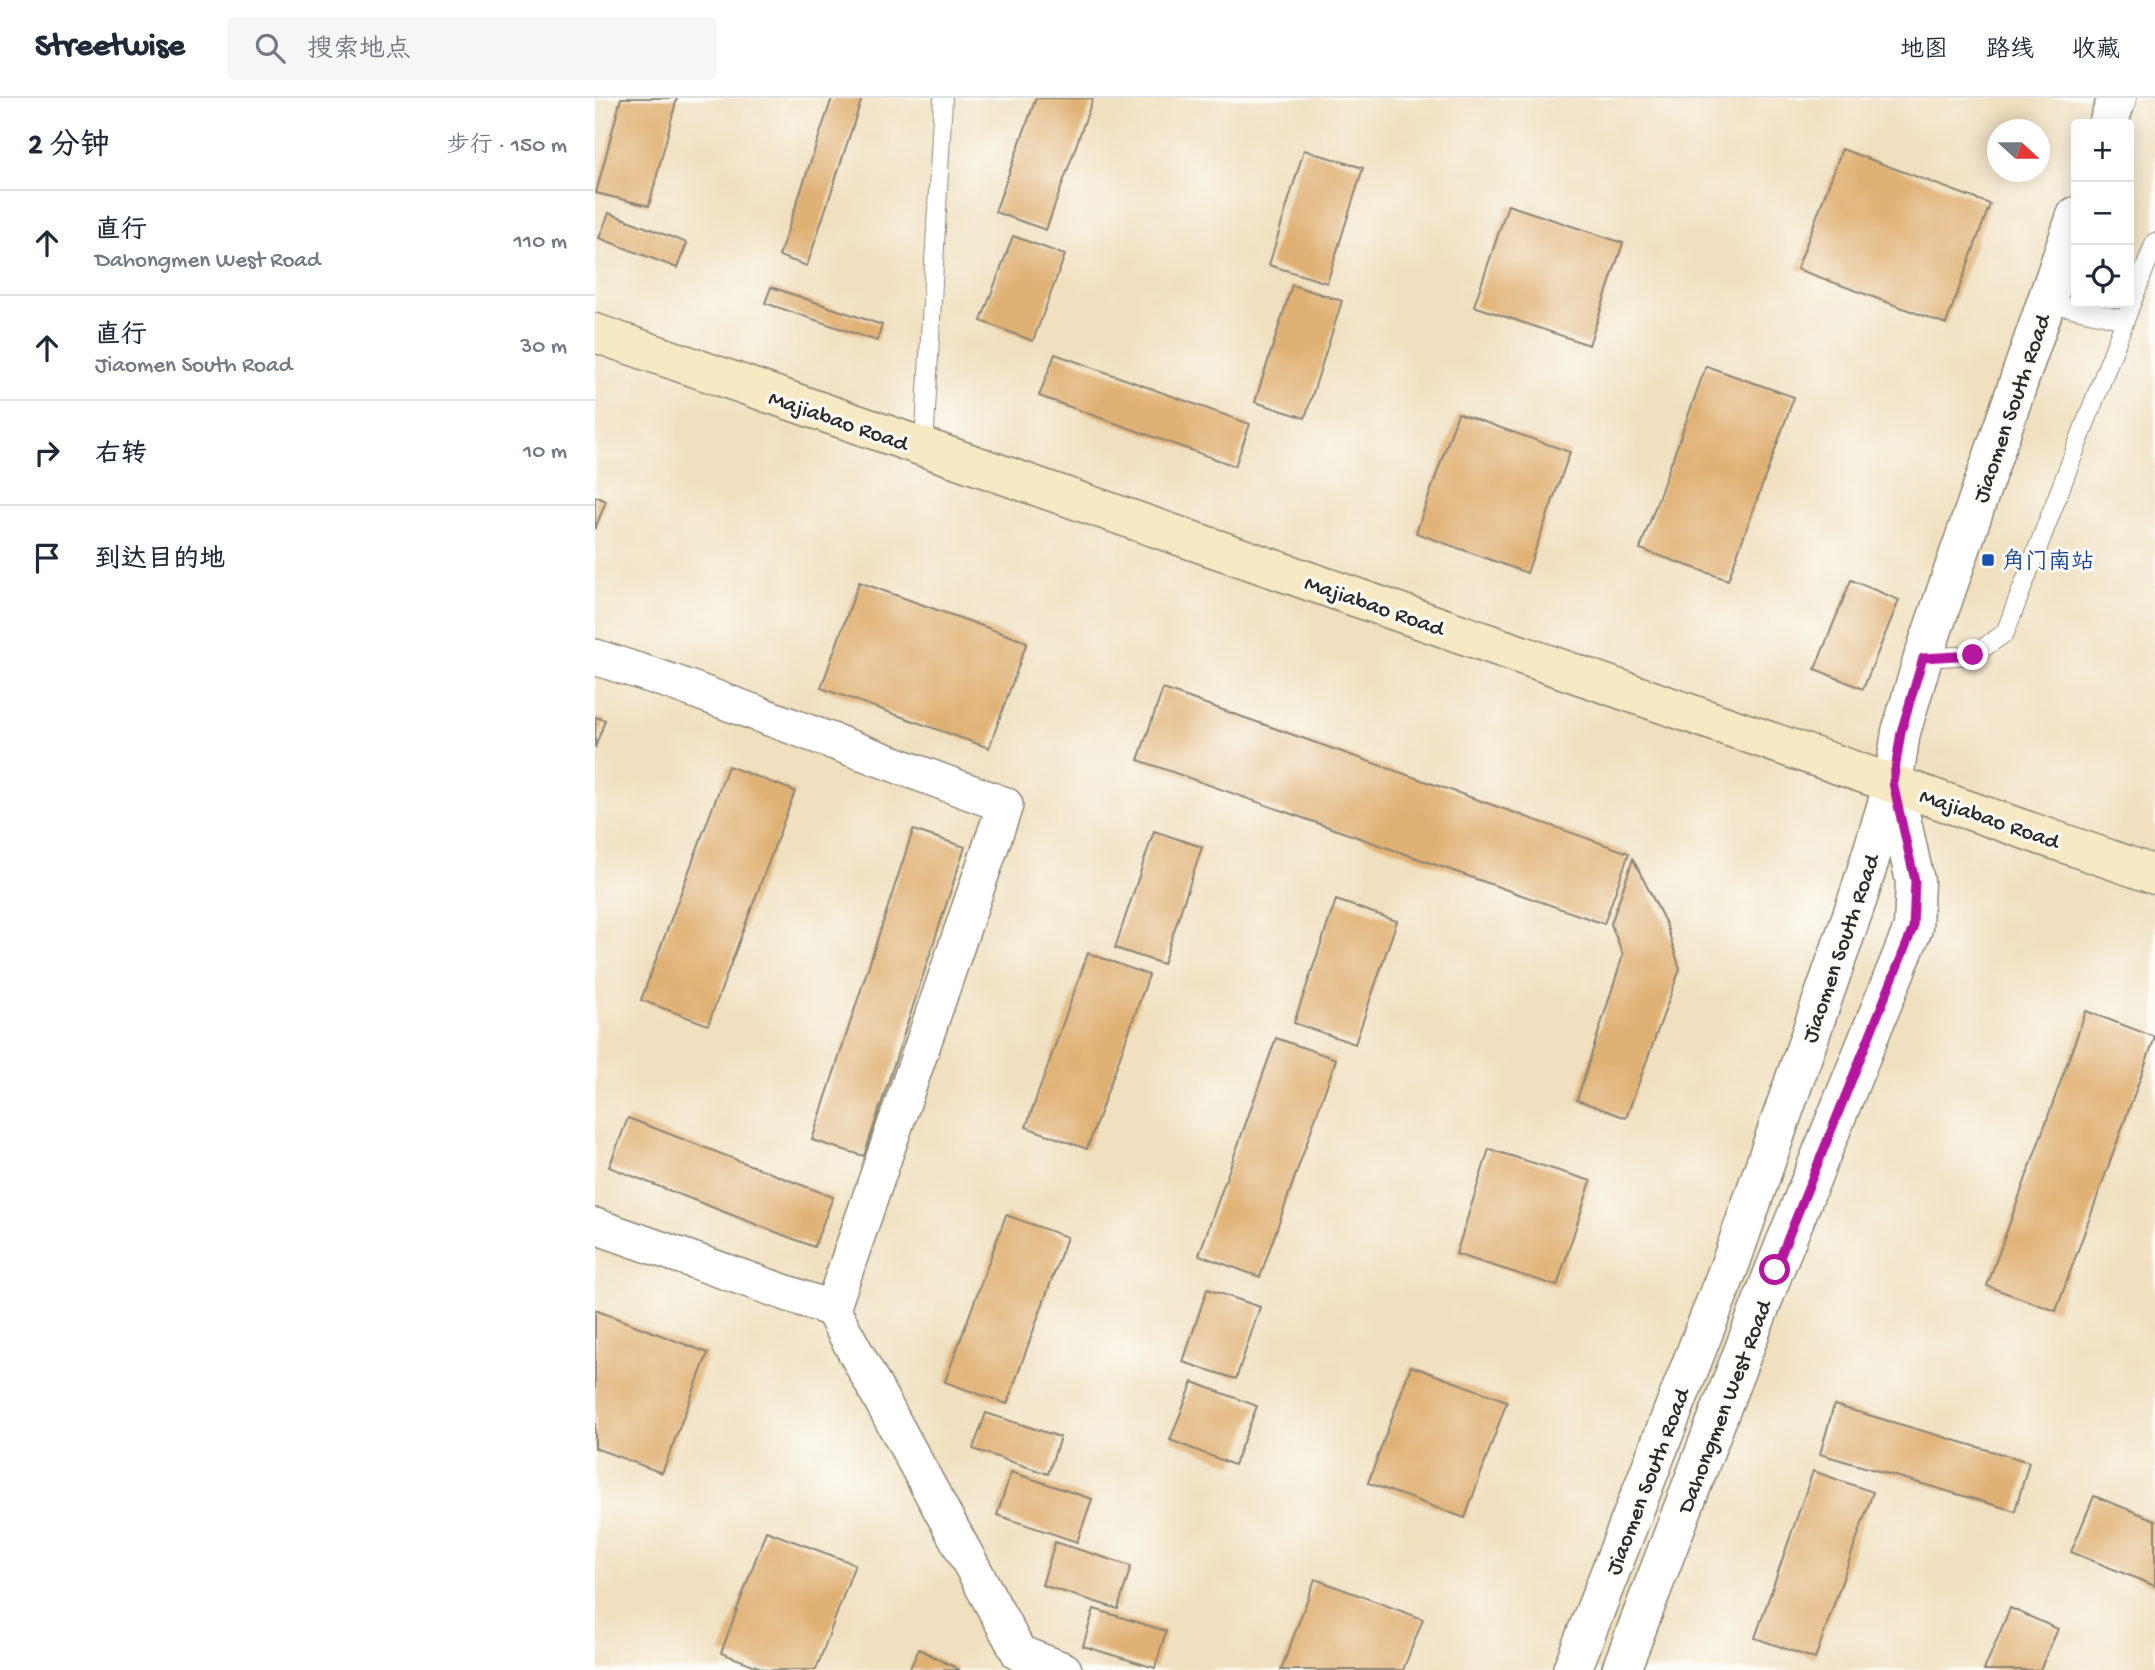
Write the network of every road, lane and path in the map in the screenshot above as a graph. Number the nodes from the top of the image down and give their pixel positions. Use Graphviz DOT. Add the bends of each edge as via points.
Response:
graph roads {
  1 [pos="943,98"];
  2 [pos="2117,98"];
  3 [pos="2110,119"];
  4 [pos="2071,230"];
  5 [pos="2155,242"];
  6 [pos="2046,302"];
  7 [pos="2125,320"];
  8 [pos="595,333"];
  9 [pos="924,448"];
  10 [pos="595,657"];
  11 [pos="1923,658"];
  12 [pos="1893,783"];
  13 [pos="2155,875"];
  14 [pos="595,1226"];
  15 [pos="832,1309"];
  16 [pos="1016,1662"];
  17 [pos="1064,1670"];
  18 [pos="1572,1670"];
  19 [pos="1621,1670"];
  1 -- 9 [label="lane"];
  2 -- 3 [label="street"];
  4 -- 6 [label="street, Jiaomen South Road"];
  5 -- 7 [label="lane"];
  6 -- 7 [label="lane"];
  6 -- 11 [label="street, Jiaomen South Road"];
  7 -- 11 [label="lane" via="2005,632 1973,655"];
  8 -- 9 [label="main road, Majiabao Road"];
  9 -- 12 [label="main road, Majiabao Road"];
  10 -- 15 [label="street" via="1005,805"];
  11 -- 12 [label="street, Jiaomen South Road" via="1901,732"];
  12 -- 13 [label="main road, Majiabao Road"];
  12 -- 18 [label="street, Jiaomen South Road" via="1859,895 1731,1262"];
  12 -- 19 [label="street, Dahongmen West Road" via="1915,881 1913,928"];
  14 -- 15 [label="street"];
  15 -- 16 [label="street"];
  16 -- 17 [label="street"];
}
